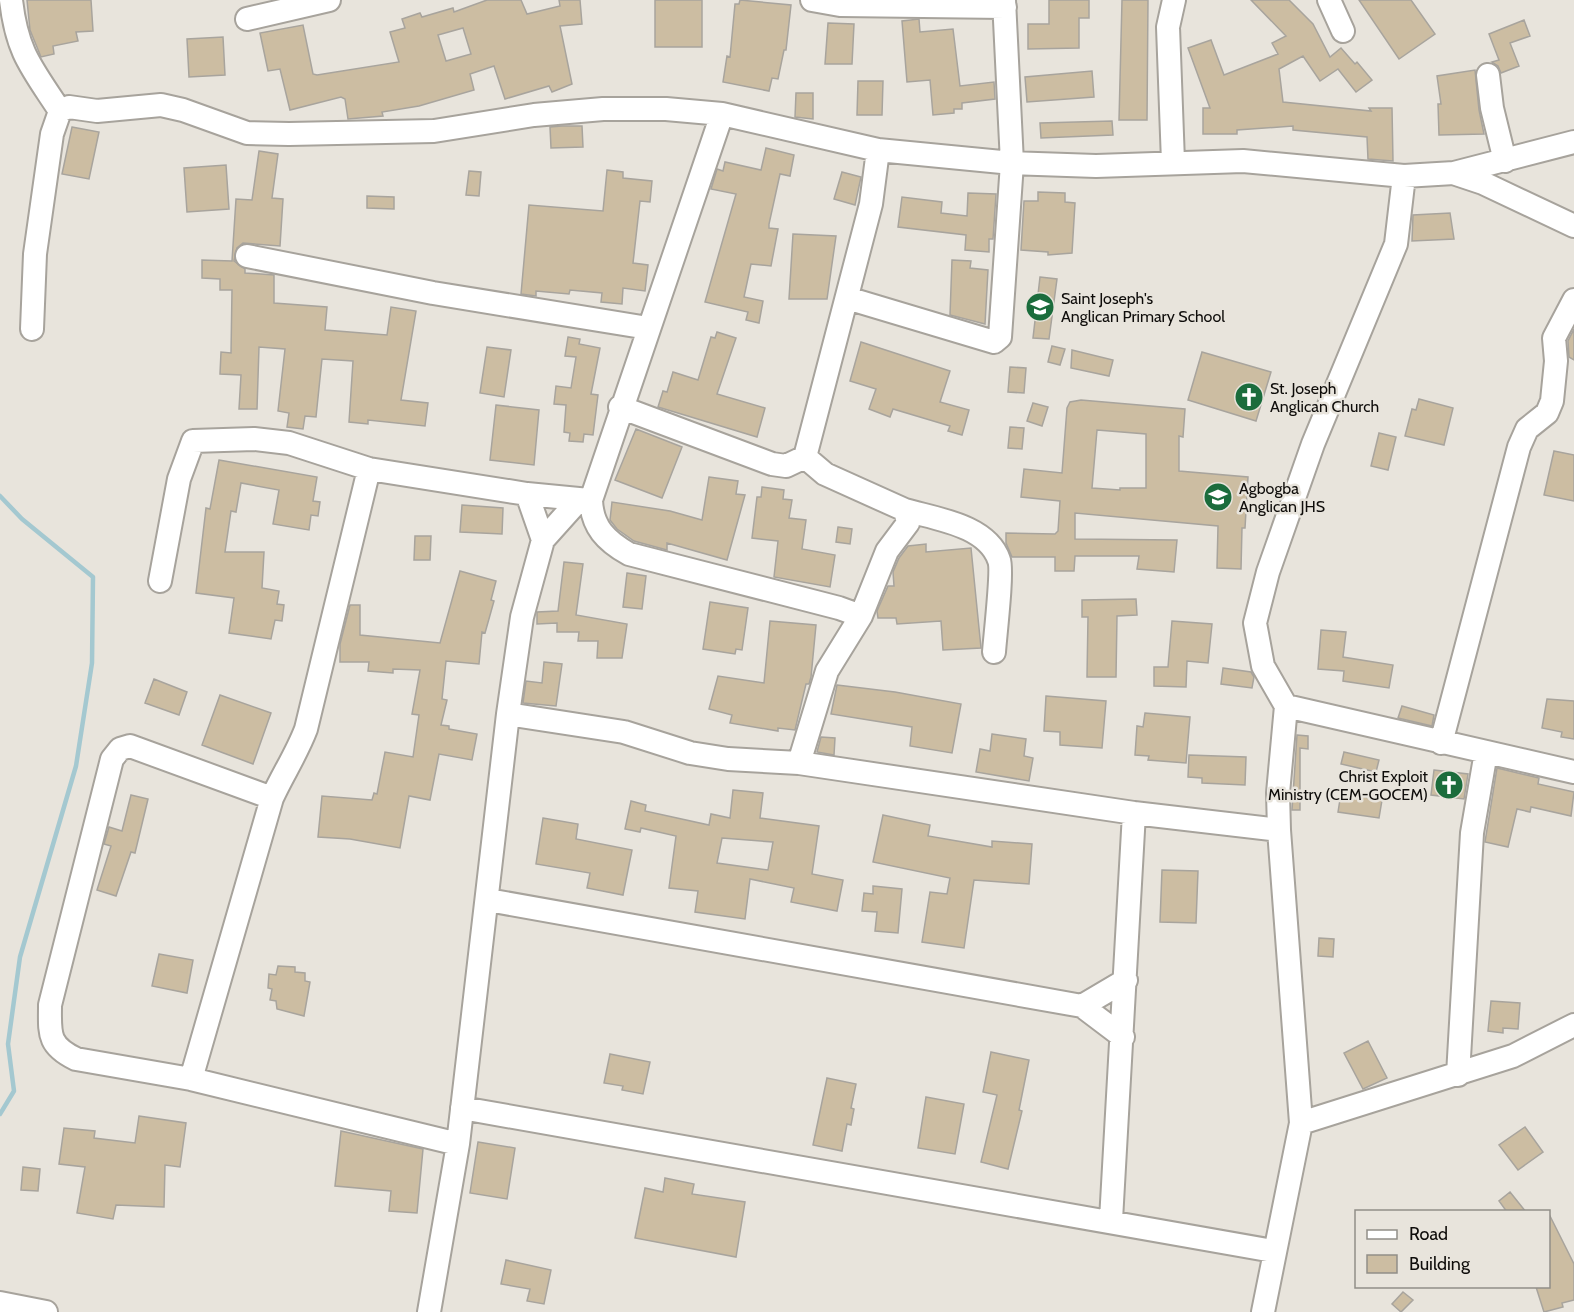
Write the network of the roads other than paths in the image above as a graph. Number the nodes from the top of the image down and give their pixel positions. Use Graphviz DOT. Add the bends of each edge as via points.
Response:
graph roads {
  1 [pos="11,0"];
  2 [pos="329,0"];
  3 [pos="812,0"];
  4 [pos="1174,0"];
  5 [pos="1329,0"];
  6 [pos="1004,4"];
  7 [pos="247,19"];
  8 [pos="1343,31"];
  9 [pos="1488,75"];
  10 [pos="60,111"];
  11 [pos="722,114"];
  12 [pos="1572,147"];
  13 [pos="878,150"];
  14 [pos="1505,161"];
  15 [pos="1173,162"];
  16 [pos="1012,163"];
  17 [pos="1454,173"];
  18 [pos="1404,176"];
  19 [pos="1574,226"];
  20 [pos="247,256"];
  21 [pos="847,298"];
  22 [pos="1574,300"];
  23 [pos="648,328"];
  24 [pos="32,329"];
  25 [pos="621,407"];
  26 [pos="805,457"];
  27 [pos="369,469"];
  28 [pos="527,494"];
  29 [pos="584,500"];
  30 [pos="905,510"];
  31 [pos="543,540"];
  32 [pos="160,581"];
  33 [pos="861,616"];
  34 [pos="994,652"];
  35 [pos="1286,706"];
  36 [pos="508,714"];
  37 [pos="1441,742"];
  38 [pos="1486,752"];
  39 [pos="799,763"];
  40 [pos="1574,772"];
  41 [pos="272,798"];
  42 [pos="1134,813"];
  43 [pos="1279,830"];
  44 [pos="488,900"];
  45 [pos="1126,980"];
  46 [pos="1082,1006"];
  47 [pos="1574,1025"];
  48 [pos="1123,1037"];
  49 [pos="1458,1075"];
  50 [pos="191,1079"];
  51 [pos="462,1108"];
  52 [pos="1301,1123"];
  53 [pos="458,1144"];
  54 [pos="1111,1220"];
  55 [pos="1274,1251"];
  56 [pos="0,1303"];
  57 [pos="46,1312"];
  58 [pos="429,1312"];
  59 [pos="1263,1312"];
  1 -- 10 [label="street" via="14,29 25,59"];
  2 -- 7 [label="street"];
  3 -- 6 [label="street" via="840,5"];
  4 -- 15 [label="street" via="1168,27"];
  5 -- 8 [label="street"];
  6 -- 16 [label="street"];
  9 -- 14 [label="street"];
  10 -- 11 [label="street" via="161,105 247,133 289,134 434,131 603,109"];
  10 -- 24 [label="street" via="52,134 35,254"];
  11 -- 13 [label="street"];
  11 -- 23 [label="street"];
  12 -- 14 [label="street"];
  13 -- 16 [label="street"];
  13 -- 21 [label="street" via="871,204"];
  14 -- 17 [label="street"];
  15 -- 16 [label="street" via="1096,166"];
  15 -- 18 [label="street" via="1243,161"];
  16 -- 21 [label="street" via="997,341"];
  17 -- 18 [label="street"];
  17 -- 19 [label="street"];
  18 -- 35 [label="street" via="1396,244 1313,444 1268,572 1255,623 1263,666"];
  20 -- 23 [label="street" via="433,293"];
  21 -- 26 [label="street"];
  22 -- 37 [label="street" via="1554,338 1552,401 1547,413 1527,429 1519,447"];
  23 -- 25 [label="street"];
  25 -- 26 [label="street" via="772,464 786,466"];
  25 -- 29 [label="street"];
  26 -- 30 [label="street" via="825,474"];
  27 -- 28 [label="street"];
  27 -- 32 [label="street" via="290,443 254,439 193,441 179,479"];
  27 -- 41 [label="street" via="306,729"];
  28 -- 29 [label="street"];
  28 -- 31 [label="street"];
  29 -- 31 [label="street"];
  29 -- 33 [label="street" via="599,530 612,545 629,554"];
  30 -- 33 [label="street" via="908,523 887,550"];
  30 -- 34 [label="street" via="962,526 989,543 1000,561"];
  31 -- 36 [label="street" via="522,617"];
  33 -- 39 [label="street" via="827,671"];
  35 -- 37 [label="street"];
  35 -- 43 [label="street" via="1278,793"];
  36 -- 39 [label="street" via="624,732 699,755"];
  36 -- 44 [label="street"];
  37 -- 38 [label="street"];
  38 -- 40 [label="street"];
  38 -- 49 [label="street" via="1472,832"];
  39 -- 42 [label="street"];
  41 -- 50 [label="street"];
  41 -- 50 [label="street" via="130,746 120,749 112,759 51,1005 51,1034 58,1050 76,1059"];
  42 -- 43 [label="street"];
  42 -- 45 [label="street"];
  43 -- 52 [label="street"];
  44 -- 46 [label="street"];
  44 -- 51 [label="street"];
  45 -- 46 [label="street"];
  45 -- 48 [label="street"];
  46 -- 48 [label="street"];
  47 -- 49 [label="street" via="1513,1056"];
  48 -- 54 [label="street"];
  49 -- 52 [label="street"];
  50 -- 53 [label="street"];
  51 -- 53 [label="street"];
  51 -- 54 [label="street"];
  52 -- 55 [label="street"];
  53 -- 58 [label="street"];
  54 -- 55 [label="street"];
  55 -- 59 [label="street"];
  56 -- 57 [label="street"];
}
